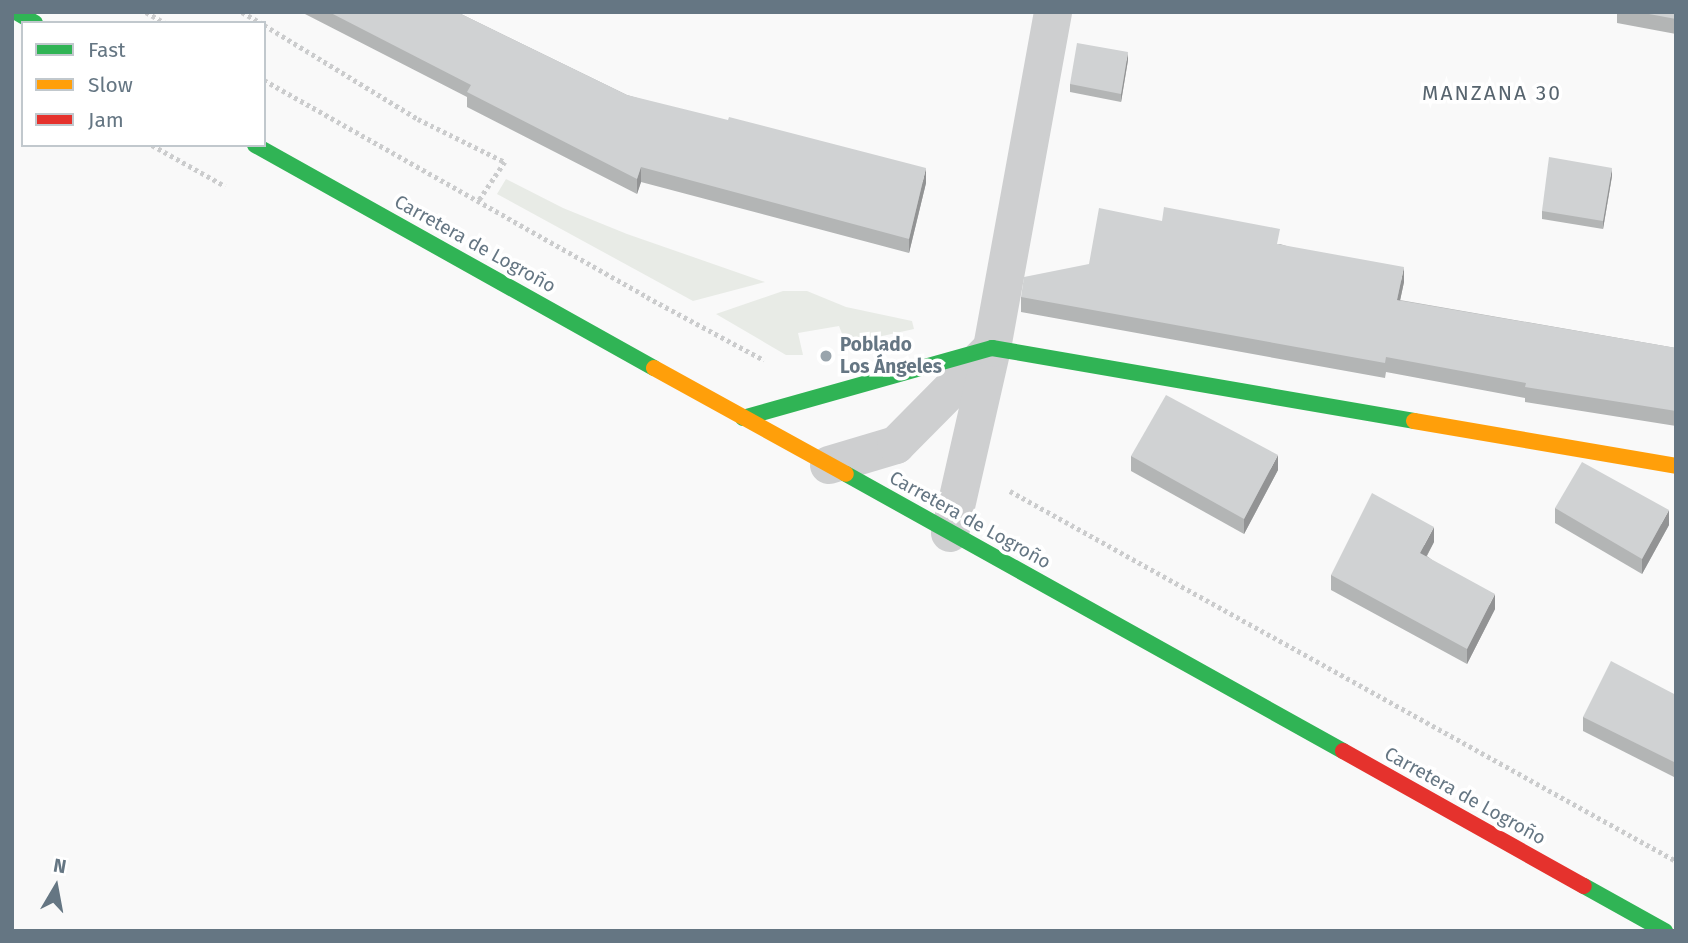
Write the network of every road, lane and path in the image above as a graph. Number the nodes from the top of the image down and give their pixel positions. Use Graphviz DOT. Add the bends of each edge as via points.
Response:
graph roads {
  1 [pos="16,12"];
  2 [pos="1053,12"];
  3 [pos="32,21"];
  4 [pos="266,26"];
  5 [pos="259,147"];
  6 [pos="478,202"];
  7 [pos="992,348"];
  8 [pos="743,418"];
  9 [pos="829,465"];
  10 [pos="1676,466"];
  11 [pos="950,533"];
  12 [pos="1665,931"];
  1 -- 3 [label="main road"];
  2 -- 7 [label="street"];
  4 -- 6 [label="path" via="418,119 505,162"];
  5 -- 8 [label="main road, Carretera de Logroño"];
  7 -- 8 [label="main road"];
  7 -- 9 [label="street" via="896,446"];
  7 -- 10 [label="main road"];
  7 -- 11 [label="street"];
  8 -- 9 [label="main road, Carretera de Logroño"];
  9 -- 11 [label="main road, Carretera de Logroño"];
  11 -- 12 [label="main road, Carretera de Logroño"];
}
